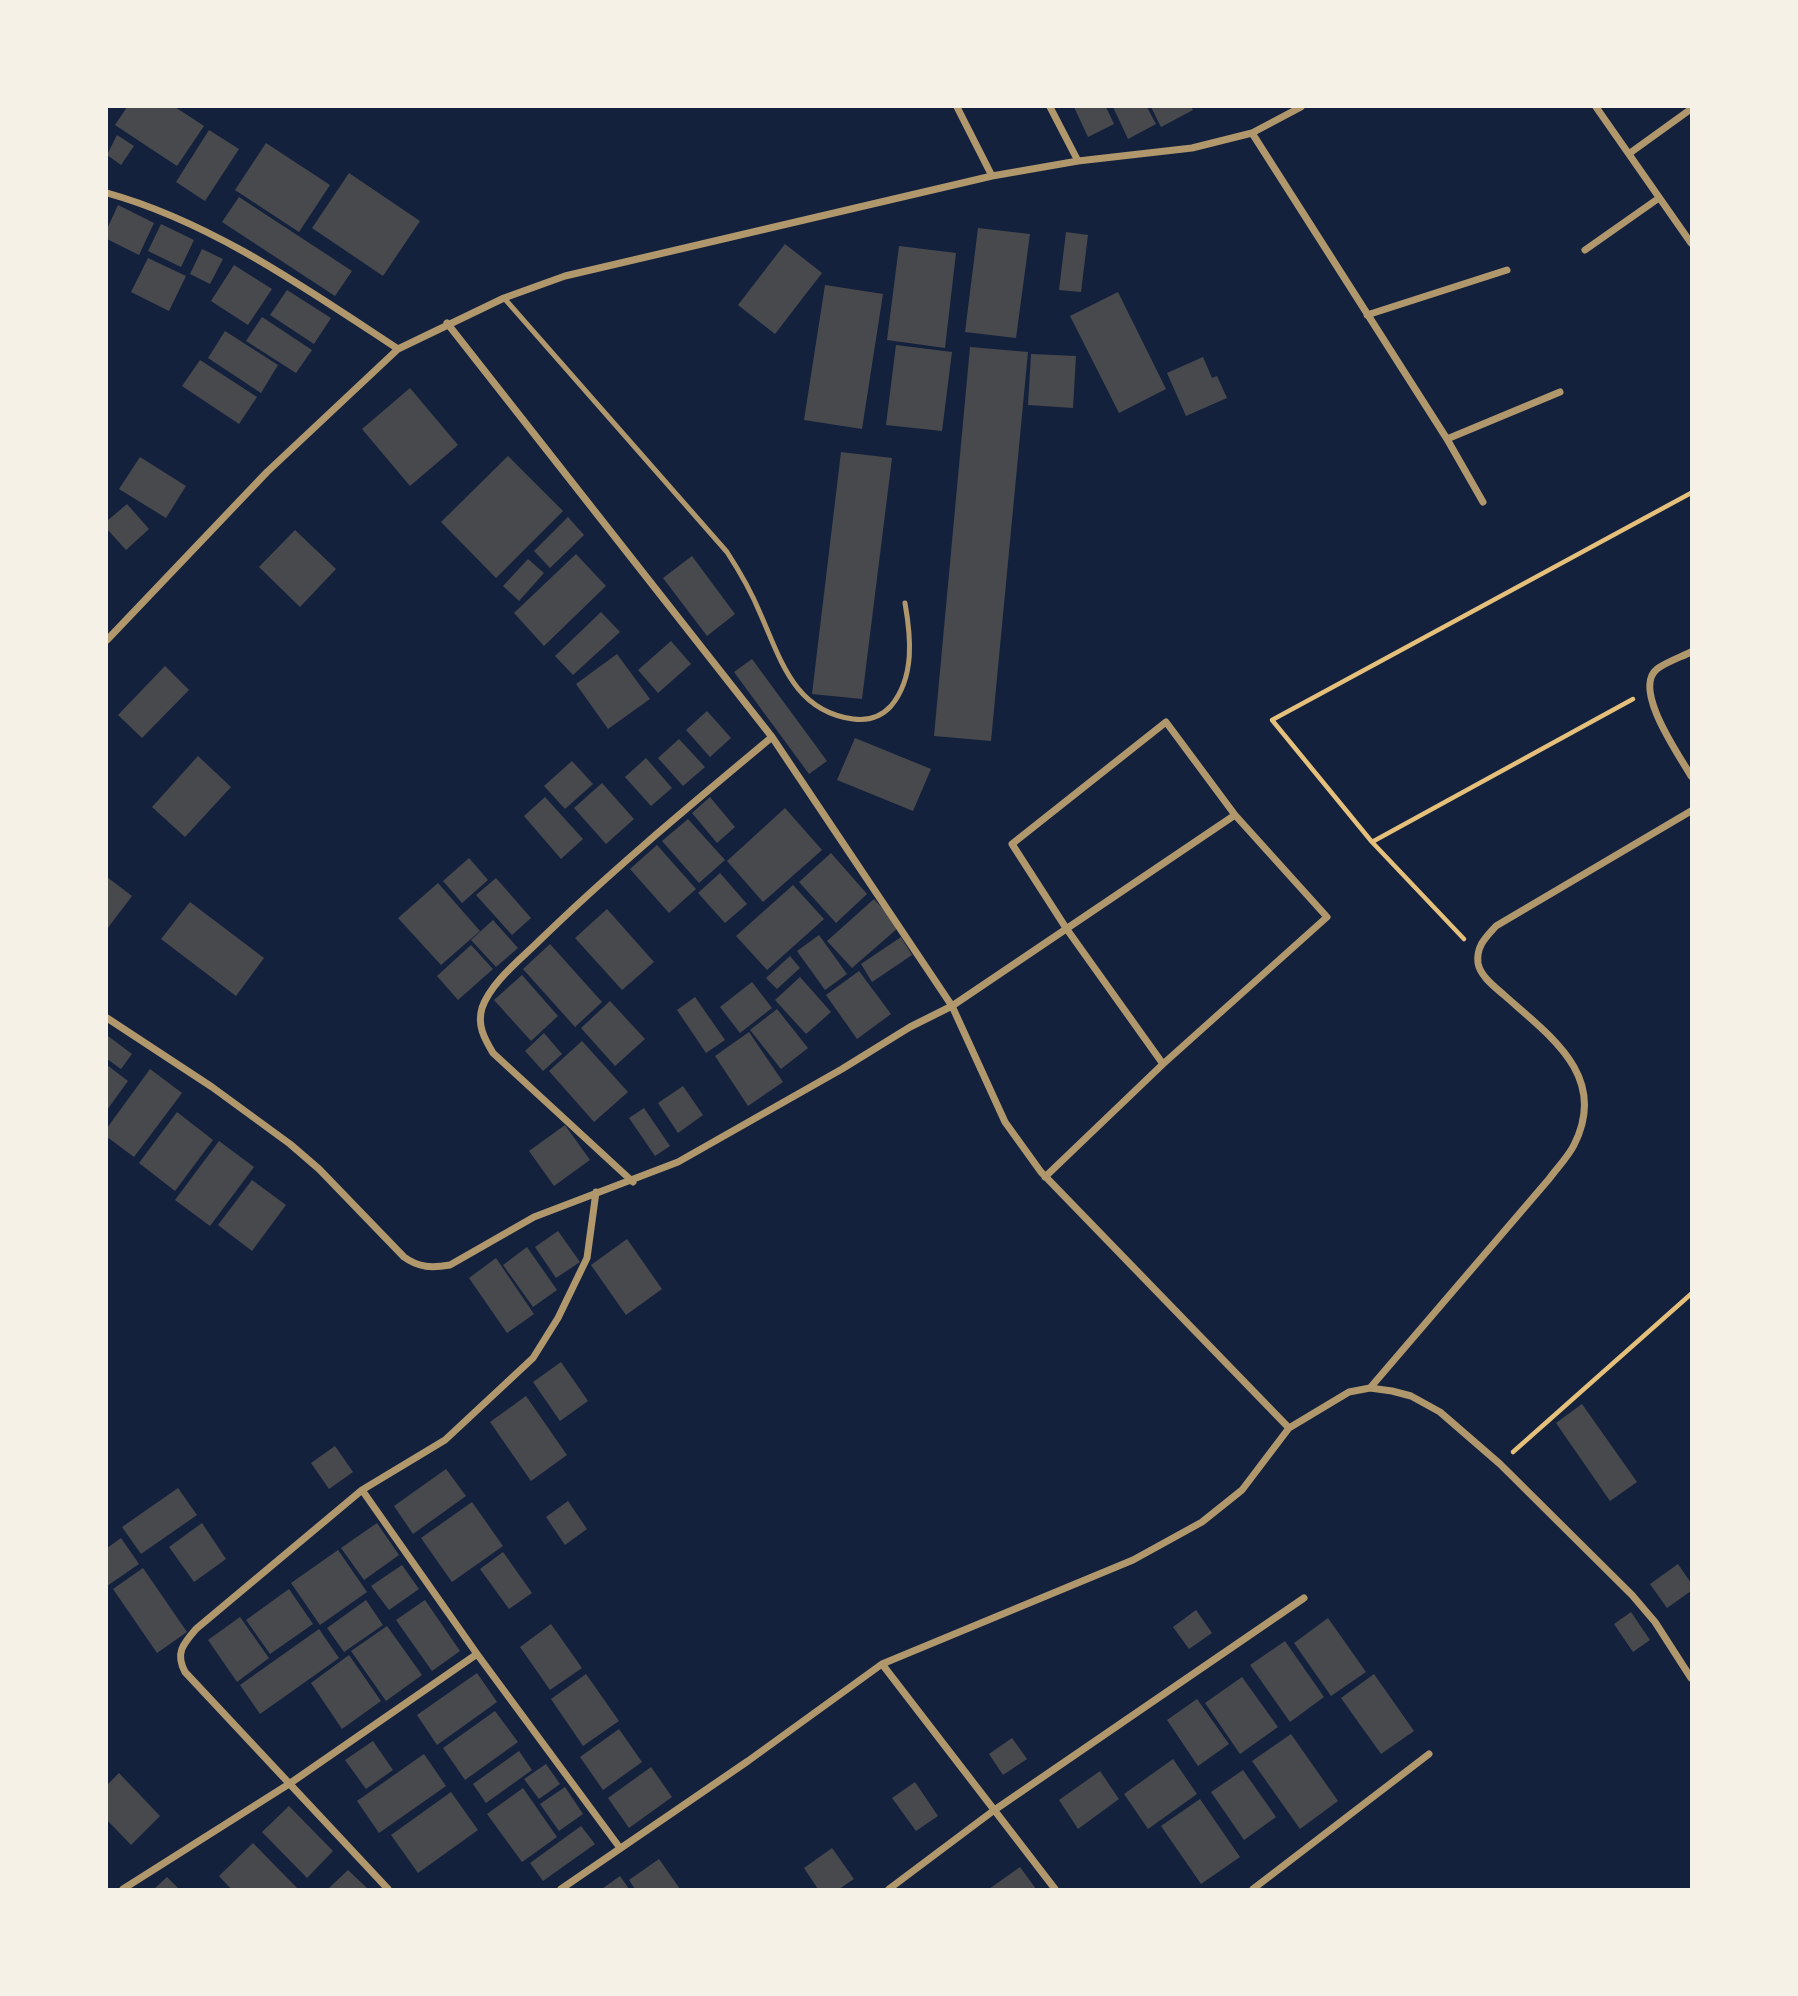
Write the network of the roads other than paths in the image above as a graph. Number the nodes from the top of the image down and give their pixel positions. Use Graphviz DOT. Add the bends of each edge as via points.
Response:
graph roads {
  1 [pos="957,107"];
  2 [pos="1050,107"];
  3 [pos="1301,107"];
  4 [pos="1596,107"];
  5 [pos="1691,109"];
  6 [pos="1252,133"];
  7 [pos="1630,153"];
  8 [pos="1078,161"];
  9 [pos="992,176"];
  10 [pos="107,193"];
  11 [pos="1659,198"];
  12 [pos="1691,243"];
  13 [pos="1585,250"];
  14 [pos="1507,270"];
  15 [pos="505,298"];
  16 [pos="1367,315"];
  17 [pos="447,323"];
  18 [pos="398,349"];
  19 [pos="1560,392"];
  20 [pos="1447,439"];
  21 [pos="1483,502"];
  22 [pos="905,603"];
  23 [pos="107,640"];
  24 [pos="1691,652"];
  25 [pos="772,737"];
  26 [pos="1691,776"];
  27 [pos="1691,811"];
  28 [pos="1235,814"];
  29 [pos="1066,928"];
  30 [pos="951,1006"];
  31 [pos="107,1018"];
  32 [pos="1163,1064"];
  33 [pos="1045,1177"];
  34 [pos="633,1182"];
  35 [pos="596,1192"];
  36 [pos="1370,1388"];
  37 [pos="1289,1428"];
  38 [pos="362,1490"];
  39 [pos="1304,1598"];
  40 [pos="477,1654"];
  41 [pos="881,1664"];
  42 [pos="1691,1678"];
  43 [pos="1429,1754"];
  44 [pos="289,1784"];
  45 [pos="993,1811"];
  46 [pos="620,1848"];
  47 [pos="123,1889"];
  48 [pos="388,1889"];
  49 [pos="561,1889"];
  50 [pos="889,1889"];
  51 [pos="1055,1889"];
  52 [pos="1253,1889"];
  1 -- 9 [label="street"];
  2 -- 8 [label="street"];
  3 -- 6 [label="street"];
  4 -- 7 [label="street"];
  5 -- 7 [label="street"];
  6 -- 8 [label="street" via="1192,148"];
  6 -- 16 [label="street"];
  7 -- 11 [label="street"];
  8 -- 9 [label="street"];
  9 -- 15 [label="street" via="565,276"];
  10 -- 18 [label="street" via="233,247"];
  11 -- 12 [label="street"];
  11 -- 13 [label="street"];
  14 -- 16 [label="street"];
  15 -- 17 [label="street"];
  15 -- 22 [label="lane" via="727,552 747,583 783,667 811,705 860,720 880,716 892,704 902,687 911,645"];
  16 -- 20 [label="street"];
  17 -- 18 [label="street"];
  17 -- 25 [label="street"];
  18 -- 23 [label="street" via="327,412"];
  19 -- 20 [label="street"];
  20 -- 21 [label="street"];
  24 -- 26 [label="street" via="1656,670 1649,690 1649,698"];
  25 -- 30 [label="street"];
  25 -- 34 [label="street" via="611,872 516,964 487,995 481,1010 483,1036 493,1052"];
  27 -- 36 [label="street" via="1496,926 1481,943 1478,964 1488,981 1577,1068 1585,1093 1583,1119 1574,1145 1549,1180"];
  28 -- 29 [label="street"];
  28 -- 29 [label="street" via="1166,722 1012,844"];
  28 -- 32 [label="street" via="1327,916"];
  29 -- 30 [label="street"];
  29 -- 32 [label="street"];
  30 -- 33 [label="street" via="1005,1122"];
  30 -- 34 [label="street" via="712,1144"];
  31 -- 35 [label="street" via="290,1144 404,1256 421,1266 450,1265 514,1227"];
  32 -- 33 [label="street"];
  33 -- 37 [label="street"];
  34 -- 35 [label="street"];
  35 -- 38 [label="street" via="587,1258 533,1358 445,1440"];
  36 -- 37 [label="street" via="1349,1392"];
  36 -- 42 [label="street" via="1426,1403 1500,1464 1632,1595"];
  37 -- 41 [label="street" via="1242,1490 1202,1522 1088,1580"];
  38 -- 40 [label="street"];
  38 -- 44 [label="street" via="181,1646 185,1672"];
  39 -- 45 [label="street"];
  40 -- 44 [label="street"];
  40 -- 46 [label="street"];
  41 -- 45 [label="street"];
  41 -- 46 [label="street"];
  43 -- 52 [label="street"];
  44 -- 47 [label="street"];
  44 -- 48 [label="street"];
  45 -- 50 [label="street"];
  45 -- 51 [label="street"];
  46 -- 49 [label="street"];
}
